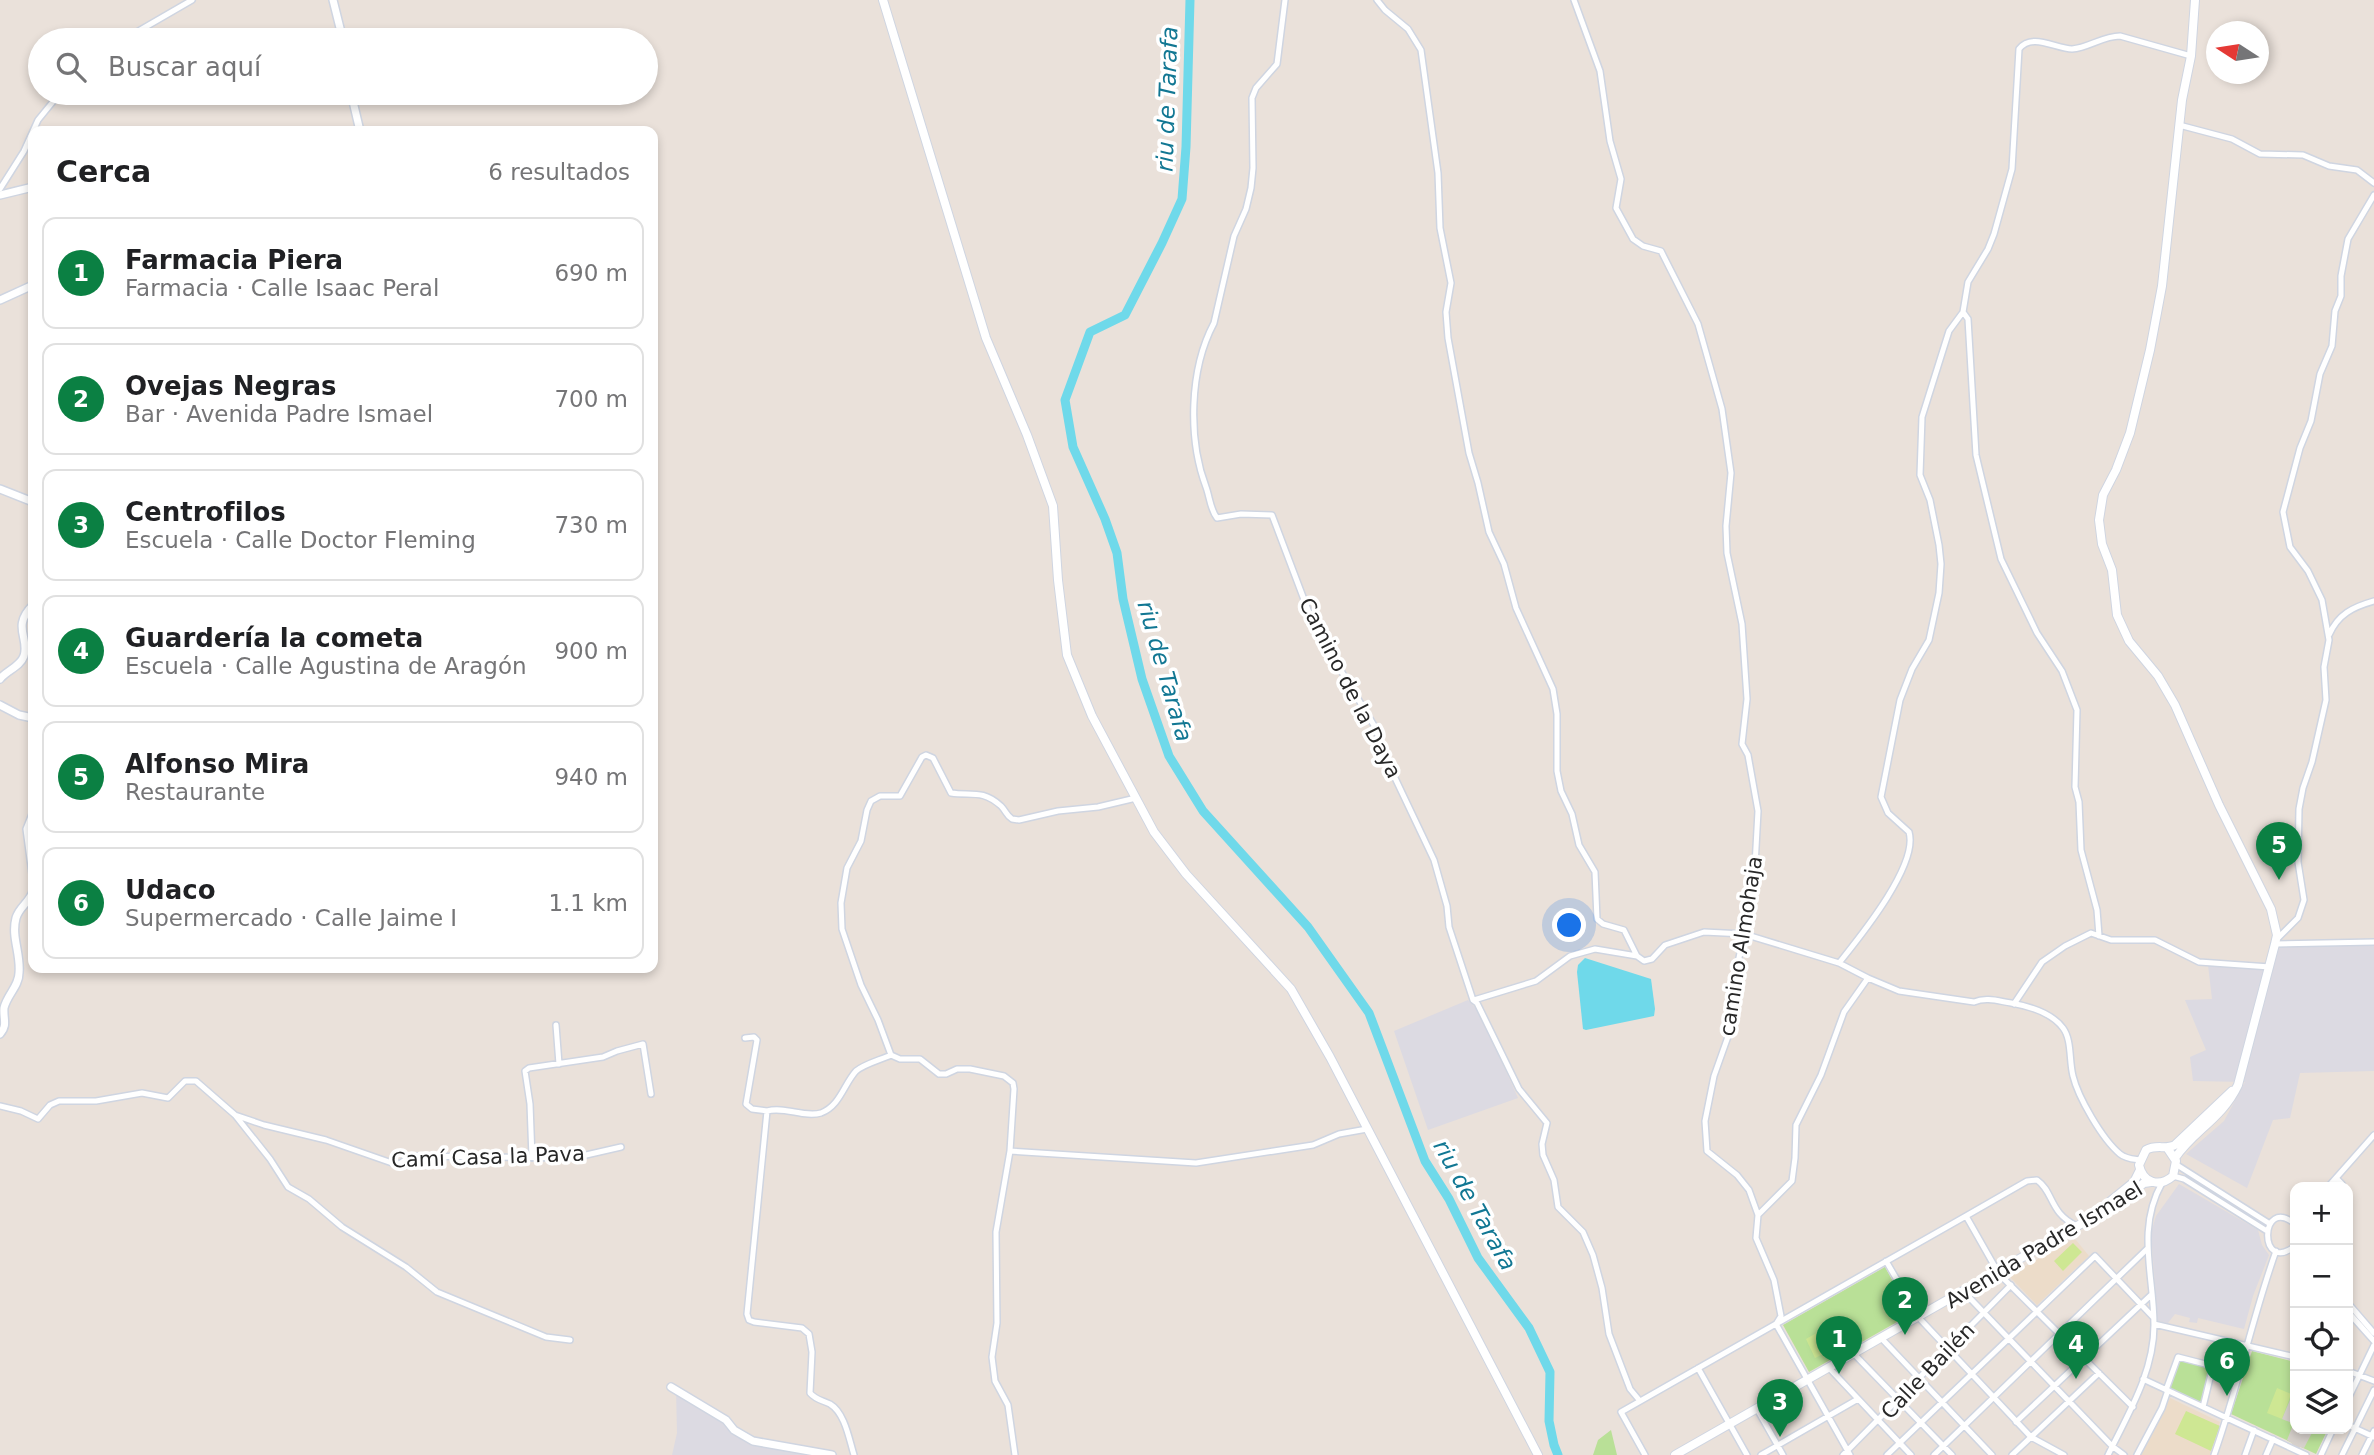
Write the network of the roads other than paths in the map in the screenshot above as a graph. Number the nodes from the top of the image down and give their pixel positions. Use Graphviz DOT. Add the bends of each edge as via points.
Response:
graph roads {
  1 [pos="192,0"];
  2 [pos="333,0"];
  3 [pos="883,0"];
  4 [pos="1285,0"];
  5 [pos="1377,0"];
  6 [pos="1574,0"];
  7 [pos="2194,0"];
  8 [pos="144,28"];
  9 [pos="340,28"];
  10 [pos="2191,56"];
  11 [pos="50,105"];
  12 [pos="354,105"];
  13 [pos="2179,125"];
  14 [pos="34,126"];
  15 [pos="359,126"];
  16 [pos="28,141"];
  17 [pos="2374,183"];
  18 [pos="28,188"];
  19 [pos="0,189"];
  20 [pos="0,195"];
  21 [pos="2374,195"];
  22 [pos="28,287"];
  23 [pos="0,300"];
  24 [pos="1963,312"];
  25 [pos="0,489"];
  26 [pos="28,500"];
  27 [pos="2374,601"];
  28 [pos="28,611"];
  29 [pos="2329,635"];
  30 [pos="0,679"];
  31 [pos="0,705"];
  32 [pos="28,717"];
  33 [pos="1137,797"];
  34 [pos="28,902"];
  35 [pos="1744,934"];
  36 [pos="2099,936"];
  37 [pos="2276,942"];
  38 [pos="2374,942"];
  39 [pos="1637,956"];
  40 [pos="1839,963"];
  41 [pos="2270,967"];
  42 [pos="1868,978"];
  43 [pos="1473,1000"];
  44 [pos="2014,1004"];
  45 [pos="556,1025"];
  46 [pos="0,1034"];
  47 [pos="746,1038"];
  48 [pos="891,1055"];
  49 [pos="559,1064"];
  50 [pos="2238,1085"];
  51 [pos="651,1094"];
  52 [pos="0,1106"];
  53 [pos="767,1111"];
  54 [pos="235,1115"];
  55 [pos="1367,1129"];
  56 [pos="2374,1135"];
  57 [pos="621,1147"];
  58 [pos="2168,1149"];
  59 [pos="1010,1151"];
  60 [pos="532,1158"];
  61 [pos="2140,1160"];
  62 [pos="2176,1162"];
  63 [pos="2140,1170"];
  64 [pos="2173,1176"];
  65 [pos="2336,1178"];
  66 [pos="2332,1182"];
  67 [pos="2340,1182"];
  68 [pos="2156,1185"];
  69 [pos="1758,1215"];
  70 [pos="1966,1216"];
  71 [pos="2290,1221"];
  72 [pos="2270,1224"];
  73 [pos="2077,1226"];
  74 [pos="2267,1231"];
  75 [pos="2147,1249"];
  76 [pos="2290,1249"];
  77 [pos="2276,1251"];
  78 [pos="2287,1251"];
  79 [pos="2290,1252"];
  80 [pos="2139,1259"];
  81 [pos="1886,1261"];
  82 [pos="2148,1264"];
  83 [pos="1999,1273"];
  84 [pos="2118,1280"];
  85 [pos="2011,1285"];
  86 [pos="1964,1292"];
  87 [pos="2151,1295"];
  88 [pos="2141,1304"];
  89 [pos="2352,1308"];
  90 [pos="2037,1312"];
  91 [pos="1984,1313"];
  92 [pos="2153,1317"];
  93 [pos="2353,1317"];
  94 [pos="1919,1318"];
  95 [pos="1776,1324"];
  96 [pos="2154,1324"];
  97 [pos="2374,1333"];
  98 [pos="2060,1335"];
  99 [pos="2009,1339"];
  100 [pos="570,1340"];
  101 [pos="1883,1340"];
  102 [pos="2374,1343"];
  103 [pos="2247,1345"];
  104 [pos="1948,1349"];
  105 [pos="1856,1356"];
  106 [pos="2290,1356"];
  107 [pos="2084,1358"];
  108 [pos="2031,1362"];
  109 [pos="1698,1368"];
  110 [pos="1831,1370"];
  111 [pos="2353,1372"];
  112 [pos="2099,1373"];
  113 [pos="1972,1374"];
  114 [pos="2360,1374"];
  115 [pos="1920,1379"];
  116 [pos="2143,1379"];
  117 [pos="1808,1381"];
  118 [pos="2374,1381"];
  119 [pos="2054,1386"];
  120 [pos="671,1387"];
  121 [pos="2353,1389"];
  122 [pos="2167,1390"];
  123 [pos="2374,1390"];
  124 [pos="1994,1398"];
  125 [pos="1858,1399"];
  126 [pos="1899,1400"];
  127 [pos="1640,1401"];
  128 [pos="1942,1402"];
  129 [pos="2069,1402"];
  130 [pos="2133,1407"];
  131 [pos="2203,1407"];
  132 [pos="1757,1410"];
  133 [pos="1828,1416"];
  134 [pos="2227,1418"];
  135 [pos="1879,1421"];
  136 [pos="2016,1422"];
  137 [pos="1921,1423"];
  138 [pos="1731,1425"];
  139 [pos="1965,1426"];
  140 [pos="2355,1428"];
  141 [pos="2254,1430"];
  142 [pos="2331,1434"];
  143 [pos="2373,1435"];
  144 [pos="2031,1437"];
  145 [pos="2273,1439"];
  146 [pos="1900,1443"];
  147 [pos="1777,1446"];
  148 [pos="1943,1446"];
  149 [pos="2112,1446"];
  150 [pos="1847,1454"];
  151 [pos="2062,1454"];
  152 [pos="832,1455"];
  153 [pos="854,1455"];
  154 [pos="1015,1455"];
  155 [pos="1538,1455"];
  156 [pos="1645,1455"];
  157 [pos="1675,1455"];
  158 [pos="1682,1455"];
  159 [pos="1747,1455"];
  160 [pos="1761,1455"];
  161 [pos="1783,1455"];
  162 [pos="1887,1455"];
  163 [pos="1911,1455"];
  164 [pos="1934,1455"];
  165 [pos="1951,1455"];
  166 [pos="1992,1455"];
  167 [pos="2012,1455"];
  168 [pos="2108,1455"];
  169 [pos="2124,1455"];
  170 [pos="2137,1455"];
  171 [pos="2214,1455"];
  172 [pos="2245,1455"];
  173 [pos="2266,1455"];
  174 [pos="2306,1455"];
  175 [pos="2321,1455"];
  176 [pos="2342,1455"];
  177 [pos="2362,1455"];
  1 -- 8 [label="street"];
  2 -- 9 [label="street"];
  3 -- 33 [label="main road" via="986,338 1053,506 1067,655 1092,716"];
  4 -- 43 [label="street, Camino de la Daya" via="1277,64 1252,98 1251,188 1196,383 1195,448 1217,518 1272,515 1314,626 1375,727 1434,860 1449,927"];
  5 -- 39 [label="street" via="1408,29 1420,50 1438,173 1440,228 1451,283 1448,338 1489,532 1523,628 1553,689 1561,792 1579,845 1595,872 1597,919 1624,930"];
  6 -- 35 [label="street, camino Almohaja" via="1600,71 1610,141 1621,179 1616,208 1633,239 1661,251 1698,324 1722,409 1731,473 1727,553 1742,624 1747,699 1742,744 1758,811 1754,884"];
  7 -- 10 [label="main road"];
  10 -- 13 [label="main road"];
  10 -- 24 [label="street" via="2120,36 2075,49 2039,42 2021,46 2012,169 1991,242 1966,290"];
  11 -- 14 [label="street"];
  12 -- 15 [label="street"];
  13 -- 17 [label="street" via="2232,139 2260,154 2303,155 2329,166 2357,170"];
  13 -- 37 [label="main road" via="2162,286 2150,350 2130,433 2104,495 2099,520 2117,614 2129,641 2175,705 2271,909"];
  16 -- 19 [label="street"];
  18 -- 20 [label="street"];
  21 -- 29 [label="street" via="2348,239 2332,346 2320,374 2283,512 2290,547 2322,600"];
  22 -- 23 [label="street"];
  24 -- 36 [label="street" via="1968,319 1976,455 2001,559 2037,633 2062,671 2077,709 2075,787 2081,850"];
  24 -- 40 [label="street" via="1947,337 1921,428 1920,475 1932,508 1940,555 1938,602 1930,640 1904,688 1882,793 1886,809 1909,832 1910,845 1884,901"];
  25 -- 26 [label="street"];
  27 -- 29 [label="street" via="2347,611"];
  28 -- 30 [label="street" via="22,625 23,659"];
  29 -- 37 [label="street" via="2324,667 2326,701 2299,809 2298,862 2304,900 2298,918"];
  31 -- 32 [label="street"];
  33 -- 48 [label="street" via="1012,819 984,796 951,793 929,755 922,757 900,796 871,801 861,841 847,868 842,929"];
  33 -- 55 [label="main road" via="1154,832 1186,874 1291,989"];
  34 -- 46 [label="street" via="15,919 19,974 5,1004"];
  35 -- 39 [label="street" via="1704,932 1665,945 1653,959 1644,961"];
  35 -- 40 [label="street"];
  35 -- 69 [label="street, camino Almohaja" via="1730,1002 1730,1031 1705,1121 1706,1151 1737,1175 1749,1190"];
  36 -- 41 [label="street" via="2155,940 2199,962"];
  36 -- 44 [label="street" via="2091,933 2042,962"];
  37 -- 38 [label="street"];
  37 -- 41 [label="main road"];
  39 -- 43 [label="street" via="1595,949 1570,956 1536,981"];
  40 -- 42 [label="street"];
  41 -- 50 [label="main road"];
  42 -- 44 [label="street" via="1899,991"];
  42 -- 69 [label="street" via="1844,1012 1796,1125 1792,1181"];
  43 -- 127 [label="street, Camino de la Daya" via="1519,1089 1547,1123 1542,1144 1558,1207 1583,1232 1593,1255 1609,1334 1630,1389"];
  44 -- 61 [label="street" via="2034,1008 2063,1028 2073,1079 2096,1126 2120,1154"];
  45 -- 49 [label="street"];
  47 -- 53 [label="street" via="757,1040 746,1104"];
  48 -- 53 [label="street" via="857,1070 825,1111"];
  48 -- 59 [label="street" via="920,1059 939,1074 970,1069 1009,1079 1014,1089"];
  49 -- 51 [label="street" via="643,1044"];
  49 -- 60 [label="street" via="525,1071"];
  50 -- 58 [label="main road"];
  50 -- 62 [label="main road" via="2213,1121 2181,1149"];
  52 -- 54 [label="street" via="38,1119 59,1101 96,1101 142,1093 168,1098 187,1080 196,1081"];
  53 -- 153 [label="street" via="747,1314 754,1322 802,1328 809,1334 810,1394 839,1414"];
  54 -- 60 [label="street, Camí Casa la Pava" via="392,1163 411,1156"];
  54 -- 100 [label="street" via="288,1187 437,1292 546,1337"];
  55 -- 59 [label="street" via="1313,1145 1196,1163"];
  55 -- 155 [label="main road"];
  56 -- 65 [label="street"];
  57 -- 60 [label="street, Camí Casa la Pava" via="573,1158"];
  58 -- 61 [label="main road" via="2151,1147"];
  58 -- 62 [label="main road"];
  59 -- 154 [label="street" via="996,1232 998,1323 992,1357 995,1381 1008,1405"];
  61 -- 63 [label="main road"];
  62 -- 64 [label="main road"];
  62 -- 72 [label="street"];
  63 -- 68 [label="main road"];
  63 -- 73 [label="main road, Avenida Padre Ismael" via="2134,1182"];
  64 -- 68 [label="main road"];
  64 -- 74 [label="street"];
  65 -- 66 [label="street"];
  65 -- 67 [label="street"];
  68 -- 75 [label="street"];
  68 -- 83 [label="main road, Avenida Padre Ismael" via="2144,1183 2089,1223"];
  69 -- 95 [label="street, camino Almohaja" via="1755,1238 1774,1280 1781,1316"];
  70 -- 73 [label="street" via="2027,1181 2037,1180 2056,1211"];
  70 -- 81 [label="street"];
  70 -- 83 [label="street"];
  71 -- 72 [label="street" via="2284,1218"];
  72 -- 74 [label="street"];
  73 -- 83 [label="main road, Avenida Padre Ismael"];
  74 -- 77 [label="street" via="2268,1242"];
  75 -- 80 [label="street"];
  75 -- 82 [label="street"];
  76 -- 78 [label="street"];
  77 -- 78 [label="street"];
  77 -- 103 [label="street"];
  78 -- 79 [label="street"];
  80 -- 82 [label="street"];
  80 -- 84 [label="street"];
  81 -- 94 [label="street"];
  81 -- 95 [label="street"];
  82 -- 87 [label="street"];
  83 -- 85 [label="street"];
  83 -- 86 [label="main road, Avenida Padre Ismael"];
  84 -- 88 [label="street"];
  84 -- 90 [label="street" via="2095,1256"];
  84 -- 98 [label="street"];
  85 -- 90 [label="street"];
  85 -- 91 [label="street, Calle Bailén"];
  86 -- 91 [label="street"];
  86 -- 94 [label="main road, Avenida Padre Ismael"];
  87 -- 88 [label="street"];
  87 -- 92 [label="street"];
  88 -- 92 [label="street"];
  88 -- 107 [label="street"];
  89 -- 97 [label="street"];
  90 -- 98 [label="street"];
  90 -- 99 [label="street"];
  91 -- 99 [label="street"];
  91 -- 104 [label="street, Calle Bailén"];
  92 -- 96 [label="street"];
  93 -- 102 [label="street"];
  94 -- 101 [label="main road, Avenida Padre Ismael"];
  94 -- 104 [label="street"];
  94 -- 117 [label="main road, Avenida Padre Ismael"];
  95 -- 109 [label="street"];
  95 -- 117 [label="street"];
  96 -- 103 [label="street"];
  96 -- 116 [label="street"];
  98 -- 107 [label="street"];
  98 -- 108 [label="street"];
  99 -- 108 [label="street"];
  99 -- 113 [label="street"];
  101 -- 105 [label="main road, Avenida Padre Ismael"];
  101 -- 115 [label="street"];
  102 -- 114 [label="street"];
  103 -- 106 [label="street"];
  103 -- 134 [label="street"];
  104 -- 113 [label="street"];
  104 -- 115 [label="street, Calle Bailén"];
  105 -- 110 [label="main road, Avenida Padre Ismael"];
  105 -- 126 [label="street"];
  107 -- 112 [label="street"];
  107 -- 119 [label="street"];
  108 -- 119 [label="street"];
  108 -- 124 [label="street"];
  109 -- 127 [label="street"];
  109 -- 138 [label="street"];
  110 -- 117 [label="main road, Avenida Padre Ismael"];
  110 -- 125 [label="street"];
  111 -- 114 [label="street"];
  112 -- 129 [label="street"];
  112 -- 130 [label="street"];
  113 -- 124 [label="street"];
  113 -- 128 [label="street"];
  114 -- 118 [label="street"];
  114 -- 121 [label="street"];
  115 -- 126 [label="street, Calle Bailén"];
  115 -- 128 [label="street"];
  116 -- 122 [label="street"];
  116 -- 130 [label="street"];
  117 -- 132 [label="main road, Avenida Padre Ismael"];
  117 -- 133 [label="street"];
  119 -- 129 [label="street"];
  119 -- 136 [label="street"];
  120 -- 152 [label="street" via="754,1441"];
  122 -- 131 [label="street"];
  122 -- 131 [label="street" via="2178,1357 2213,1366"];
  122 -- 170 [label="street"];
  123 -- 140 [label="street"];
  124 -- 136 [label="street"];
  124 -- 139 [label="street"];
  125 -- 133 [label="street"];
  125 -- 135 [label="street"];
  126 -- 135 [label="street, Calle Bailén"];
  126 -- 137 [label="street"];
  127 -- 156 [label="street" via="1621,1412"];
  128 -- 137 [label="street"];
  128 -- 139 [label="street"];
  129 -- 144 [label="street"];
  129 -- 149 [label="street"];
  130 -- 149 [label="street"];
  131 -- 134 [label="street"];
  132 -- 138 [label="main road, Avenida Padre Ismael"];
  132 -- 147 [label="street"];
  133 -- 147 [label="street"];
  133 -- 150 [label="street"];
  134 -- 141 [label="street"];
  134 -- 171 [label="street"];
  135 -- 146 [label="street"];
  135 -- 150 [label="street, Calle Bailén"];
  136 -- 144 [label="street"];
  137 -- 146 [label="street"];
  137 -- 148 [label="street"];
  138 -- 157 [label="main road, Avenida Padre Ismael"];
  138 -- 158 [label="main road, Avenida Padre Ismael"];
  138 -- 159 [label="street"];
  139 -- 148 [label="street"];
  139 -- 166 [label="street"];
  140 -- 143 [label="street"];
  140 -- 176 [label="street"];
  141 -- 145 [label="street"];
  141 -- 172 [label="street"];
  142 -- 175 [label="street"];
  143 -- 177 [label="street"];
  144 -- 151 [label="street"];
  144 -- 167 [label="street"];
  145 -- 173 [label="street"];
  145 -- 174 [label="street"];
  146 -- 162 [label="street"];
  146 -- 163 [label="street"];
  147 -- 160 [label="street"];
  147 -- 161 [label="street"];
  148 -- 164 [label="street"];
  148 -- 165 [label="street"];
  149 -- 168 [label="street"];
  149 -- 169 [label="street"];
}
